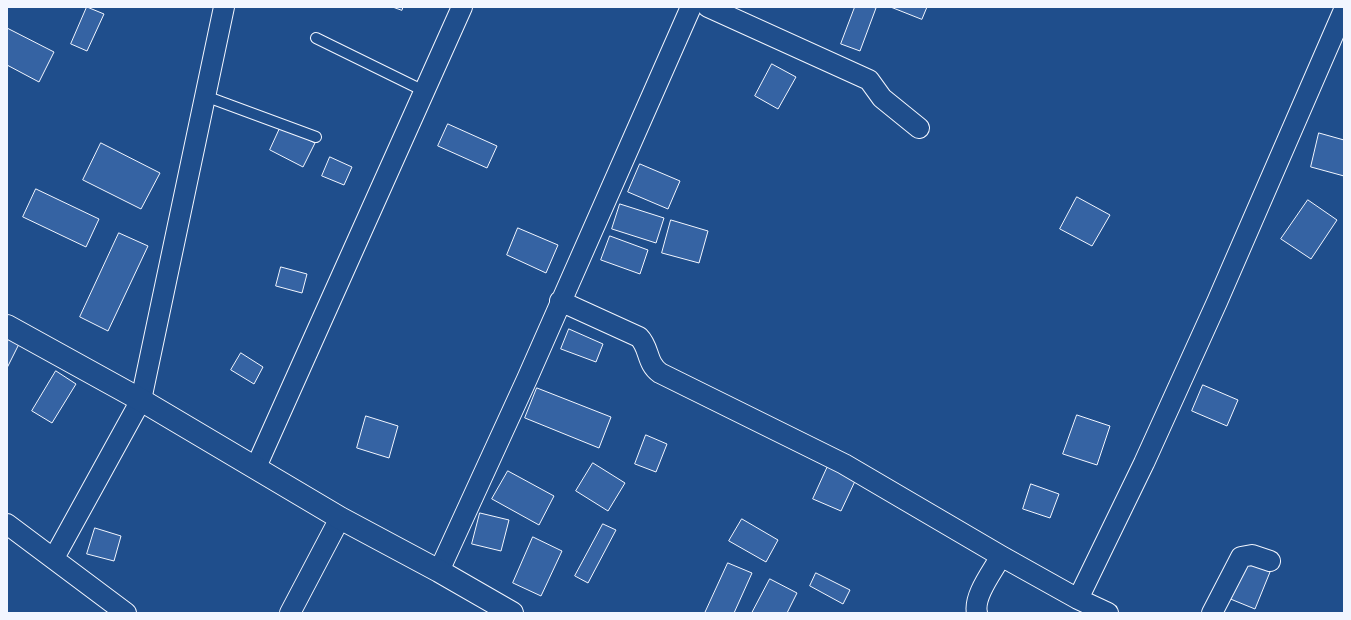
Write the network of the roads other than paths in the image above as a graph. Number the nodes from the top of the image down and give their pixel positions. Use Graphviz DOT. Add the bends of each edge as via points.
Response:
graph roads {
  1 [pos="224,7"];
  2 [pos="462,7"];
  3 [pos="691,7"];
  4 [pos="708,7"];
  5 [pos="1344,10"];
  6 [pos="316,38"];
  7 [pos="424,91"];
  8 [pos="205,96"];
  9 [pos="919,128"];
  10 [pos="316,137"];
  11 [pos="560,301"];
  12 [pos="7,326"];
  13 [pos="141,400"];
  14 [pos="256,467"];
  15 [pos="340,518"];
  16 [pos="7,524"];
  17 [pos="1001,556"];
  18 [pos="54,558"];
  19 [pos="1270,561"];
  20 [pos="439,571"];
  21 [pos="1078,599"];
  22 [pos="126,613"];
  23 [pos="290,613"];
  24 [pos="512,613"];
  25 [pos="977,613"];
  26 [pos="1108,613"];
  27 [pos="1212,613"];
  1 -- 8 [label="street"];
  2 -- 7 [label="street"];
  3 -- 11 [label="street"];
  4 -- 9 [label="street" via="869,80 882,98"];
  5 -- 21 [label="street" via="1214,309 1144,463"];
  6 -- 7 [label="lane"];
  7 -- 14 [label="street"];
  8 -- 10 [label="lane"];
  8 -- 13 [label="street"];
  11 -- 17 [label="street" via="639,337 644,343 651,365 660,373 844,464"];
  11 -- 20 [label="street"];
  12 -- 13 [label="main road"];
  13 -- 14 [label="main road"];
  13 -- 18 [label="street"];
  14 -- 15 [label="main road"];
  15 -- 20 [label="main road"];
  15 -- 23 [label="street"];
  16 -- 18 [label="street"];
  17 -- 21 [label="street"];
  17 -- 25 [label="street" via="978,597"];
  18 -- 22 [label="street"];
  19 -- 27 [label="street" via="1252,555 1241,557"];
  20 -- 24 [label="main road"];
  21 -- 26 [label="street"];
}
